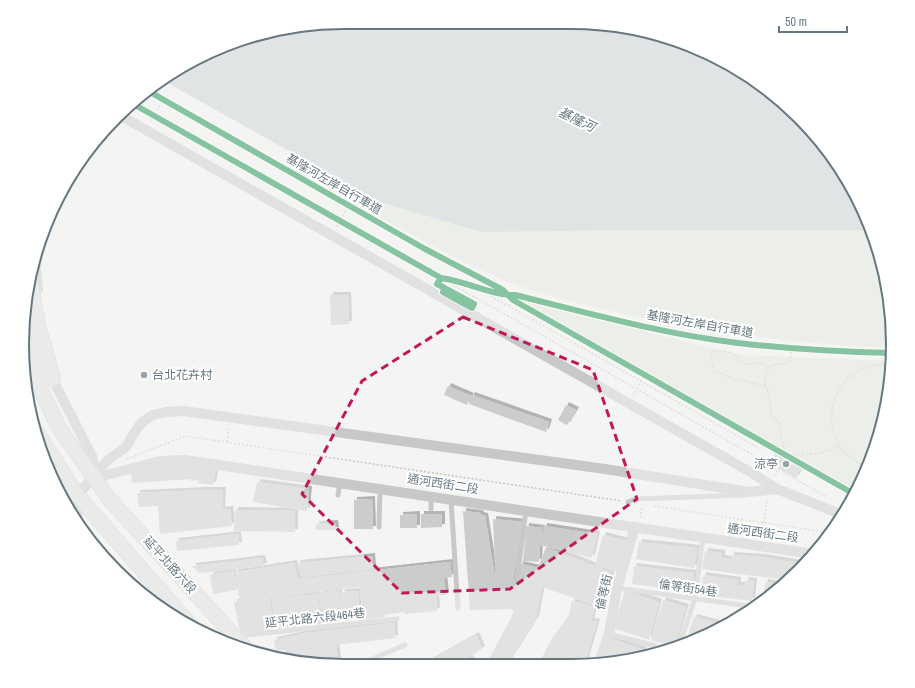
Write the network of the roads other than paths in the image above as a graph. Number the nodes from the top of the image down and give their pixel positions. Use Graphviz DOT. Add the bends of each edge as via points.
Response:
graph roads {
  1 [pos="124,118"];
  2 [pos="37,276"];
  3 [pos="33,299"];
  4 [pos="29,343"];
  5 [pos="45,380"];
  6 [pos="50,458"];
  7 [pos="95,478"];
  8 [pos="340,482"];
  9 [pos="380,488"];
  10 [pos="772,490"];
  11 [pos="749,492"];
  12 [pos="338,495"];
  13 [pos="432,495"];
  14 [pos="451,498"];
  15 [pos="73,501"];
  16 [pos="628,502"];
  17 [pos="430,508"];
  18 [pos="526,510"];
  19 [pos="837,513"];
  20 [pos="379,527"];
  21 [pos="635,527"];
  22 [pos="703,537"];
  23 [pos="807,553"];
  24 [pos="617,588"];
  25 [pos="695,599"];
  26 [pos="746,606"];
  27 [pos="458,608"];
  28 [pos="513,608"];
  29 [pos="177,611"];
  30 [pos="397,619"];
  31 [pos="609,634"];
  32 [pos="236,637"];
  33 [pos="681,639"];
  34 [pos="239,641"];
  35 [pos="405,645"];
  36 [pos="658,646"];
  37 [pos="601,657"];
  38 [pos="372,659"];
  1 -- 10 [label="street" via="745,469"];
  2 -- 5 [label="street" via="39,301 53,358"];
  3 -- 5 [label="highway"];
  4 -- 5 [label="highway"];
  5 -- 7 [label="main road, 延平北路六段" via="58,428"];
  6 -- 15 [label="main road, 延平北路六段"];
  7 -- 8 [label="street, 通河西街二段" via="160,461 185,460"];
  7 -- 11 [label="street" via="108,460 126,447 142,422 153,415 183,411 605,469"];
  7 -- 15 [label="street"];
  7 -- 32 [label="main road, 延平北路六段" via="110,500"];
  8 -- 9 [label="street, 通河西街二段"];
  8 -- 12 [label="lane"];
  9 -- 13 [label="street, 通河西街二段"];
  9 -- 20 [label="lane"];
  10 -- 11 [label="street"];
  10 -- 19 [label="street"];
  11 -- 16 [label="lane" via="746,495 636,499"];
  13 -- 14 [label="street, 通河西街二段"];
  13 -- 17 [label="lane"];
  14 -- 18 [label="street, 通河西街二段"];
  14 -- 27 [label="lane"];
  15 -- 29 [label="main road, 延平北路六段"];
  18 -- 21 [label="street, 通河西街二段"];
  18 -- 28 [label="lane"];
  21 -- 22 [label="street, 通河西街二段"];
  21 -- 24 [label="street, 倫等街"];
  22 -- 23 [label="street, 通河西街二段"];
  22 -- 25 [label="lane"];
  24 -- 25 [label="lane, 倫等街54巷"];
  24 -- 31 [label="street, 倫等街"];
  25 -- 26 [label="lane, 倫等街54巷"];
  25 -- 33 [label="lane"];
  30 -- 32 [label="lane, 延平北路六段464巷"];
  31 -- 36 [label="lane"];
  31 -- 37 [label="street, 倫等街"];
  32 -- 34 [label="main road, 延平北路六段"];
  35 -- 38 [label="lane"];
}
